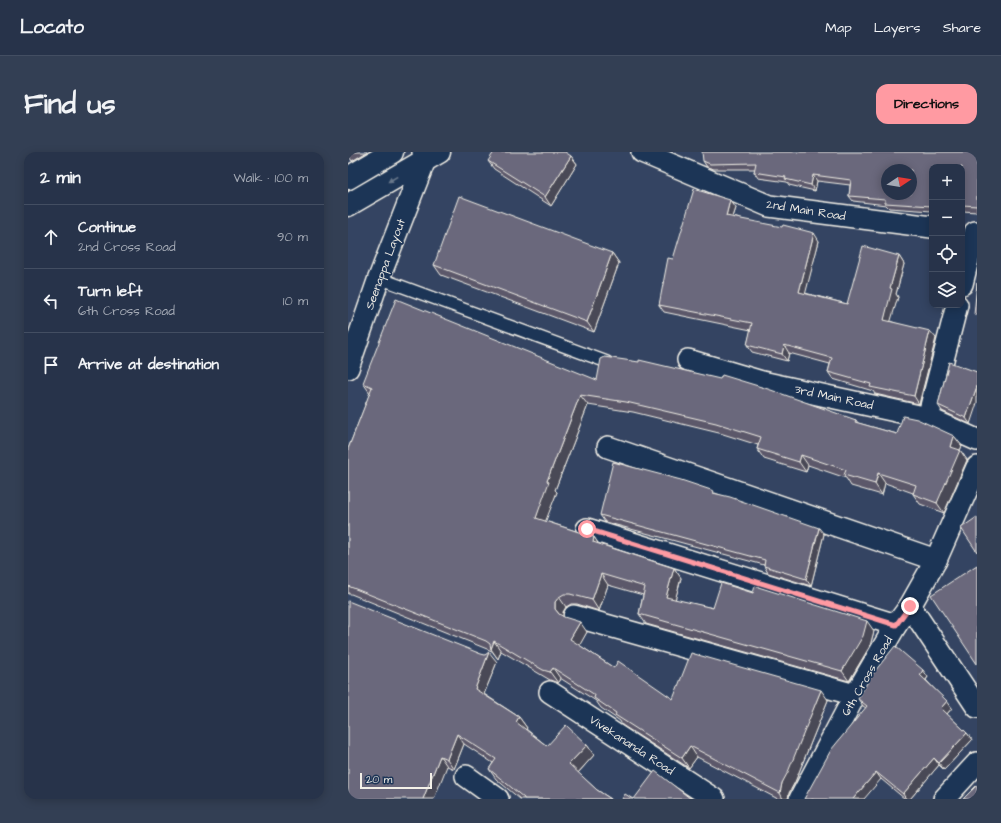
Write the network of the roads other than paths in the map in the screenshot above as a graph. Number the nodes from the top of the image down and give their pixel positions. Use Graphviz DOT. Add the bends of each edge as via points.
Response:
graph roads {
  1 [pos="392,152"];
  2 [pos="642,152"];
  3 [pos="429,155"];
  4 [pos="348,178"];
  5 [pos="348,205"];
  6 [pos="929,227"];
  7 [pos="971,232"];
  8 [pos="964,272"];
  9 [pos="379,278"];
  10 [pos="956,308"];
  11 [pos="688,360"];
  12 [pos="607,362"];
  13 [pos="348,368"];
  14 [pos="928,418"];
  15 [pos="977,440"];
  16 [pos="608,447"];
  17 [pos="977,467"];
  18 [pos="587,529"];
  19 [pos="936,560"];
  20 [pos="910,606"];
  21 [pos="574,616"];
  22 [pos="896,625"];
  23 [pos="550,692"];
  24 [pos="855,695"];
  25 [pos="977,706"];
  26 [pos="977,763"];
  27 [pos="466,776"];
  28 [pos="498,799"];
  29 [pos="714,799"];
  30 [pos="800,799"];
  31 [pos="944,799"];
  1 -- 4 [label="main road"];
  2 -- 6 [label="street, 2nd Main Road" via="769,206"];
  3 -- 5 [label="main road, one-way"];
  3 -- 9 [label="street, Seenappa Layout"];
  7 -- 8 [label="street"];
  9 -- 12 [label="lane"];
  9 -- 13 [label="street, Seenappa Layout"];
  10 -- 14 [label="street"];
  11 -- 14 [label="street, 3rd Main Road" via="762,382"];
  14 -- 15 [label="street, 3rd Main Road"];
  16 -- 19 [label="street"];
  17 -- 19 [label="street, 6th Cross Road"];
  18 -- 22 [label="street"];
  19 -- 20 [label="street, 6th Cross Road"];
  20 -- 22 [label="street, 6th Cross Road"];
  20 -- 25 [label="street"];
  21 -- 24 [label="street"];
  22 -- 24 [label="street, 6th Cross Road"];
  23 -- 29 [label="street, Vivekananda Road"];
  24 -- 30 [label="street, 6th Cross Road"];
  26 -- 31 [label="street"];
  27 -- 28 [label="street"];
}
